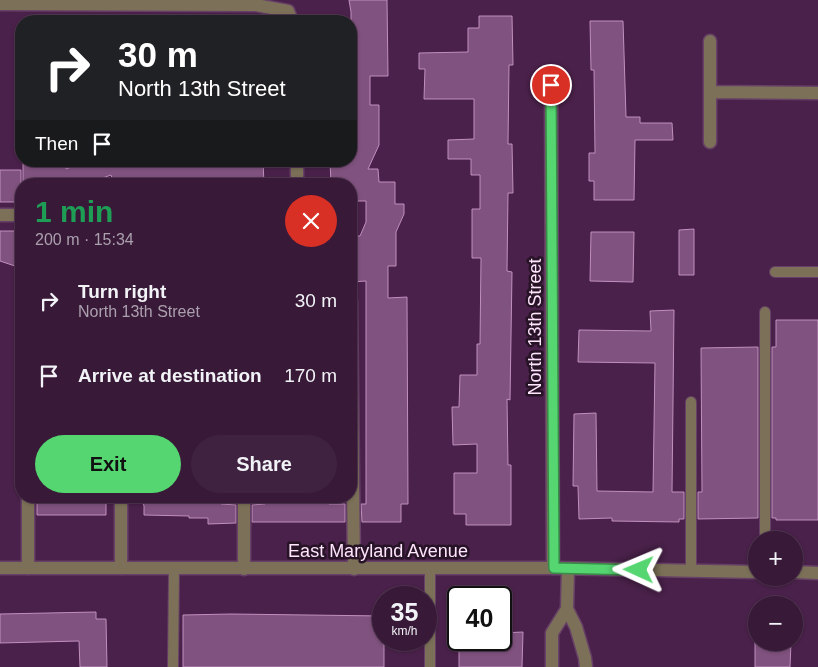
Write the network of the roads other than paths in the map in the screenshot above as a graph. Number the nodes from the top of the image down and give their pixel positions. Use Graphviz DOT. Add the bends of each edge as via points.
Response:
graph roads {
  1 [pos="0,4"];
  2 [pos="287,15"];
  3 [pos="710,41"];
  4 [pos="551,85"];
  5 [pos="710,92"];
  6 [pos="818,93"];
  7 [pos="710,142"];
  8 [pos="0,215"];
  9 [pos="15,215"];
  10 [pos="775,272"];
  11 [pos="818,272"];
  12 [pos="765,312"];
  13 [pos="691,402"];
  14 [pos="28,503"];
  15 [pos="121,503"];
  16 [pos="244,503"];
  17 [pos="354,503"];
  18 [pos="765,531"];
  19 [pos="0,568"];
  20 [pos="28,568"];
  21 [pos="120,568"];
  22 [pos="554,568"];
  23 [pos="174,569"];
  24 [pos="244,569"];
  25 [pos="354,569"];
  26 [pos="430,569"];
  27 [pos="568,569"];
  28 [pos="691,571"];
  29 [pos="748,572"];
  30 [pos="803,572"];
  31 [pos="818,573"];
  32 [pos="567,609"];
  33 [pos="174,667"];
  34 [pos="430,667"];
  35 [pos="552,667"];
  36 [pos="586,667"];
  1 -- 2 [label="street" via="256,5"];
  3 -- 5 [label="street"];
  4 -- 22 [label="street, North 13th Street"];
  5 -- 6 [label="street"];
  5 -- 7 [label="street"];
  8 -- 9 [label="street"];
  10 -- 11 [label="lane"];
  12 -- 18 [label="lane"];
  13 -- 28 [label="lane"];
  14 -- 20 [label="street"];
  15 -- 21 [label="street"];
  16 -- 24 [label="street"];
  17 -- 25 [label="street"];
  19 -- 20 [label="street, East Maryland Avenue"];
  20 -- 21 [label="street, East Maryland Avenue"];
  21 -- 23 [label="street, East Maryland Avenue"];
  22 -- 26 [label="street, East Maryland Avenue"];
  22 -- 27 [label="street, East Maryland Avenue"];
  23 -- 24 [label="street, East Maryland Avenue"];
  23 -- 33 [label="lane"];
  24 -- 25 [label="street, East Maryland Avenue"];
  25 -- 26 [label="street, East Maryland Avenue"];
  26 -- 34 [label="lane"];
  27 -- 28 [label="street, East Maryland Avenue"];
  27 -- 32 [label="street"];
  28 -- 29 [label="street, East Maryland Avenue"];
  30 -- 31 [label="street"];
  32 -- 35 [label="street" via="552,633"];
  32 -- 36 [label="street" via="576,627"];
}
